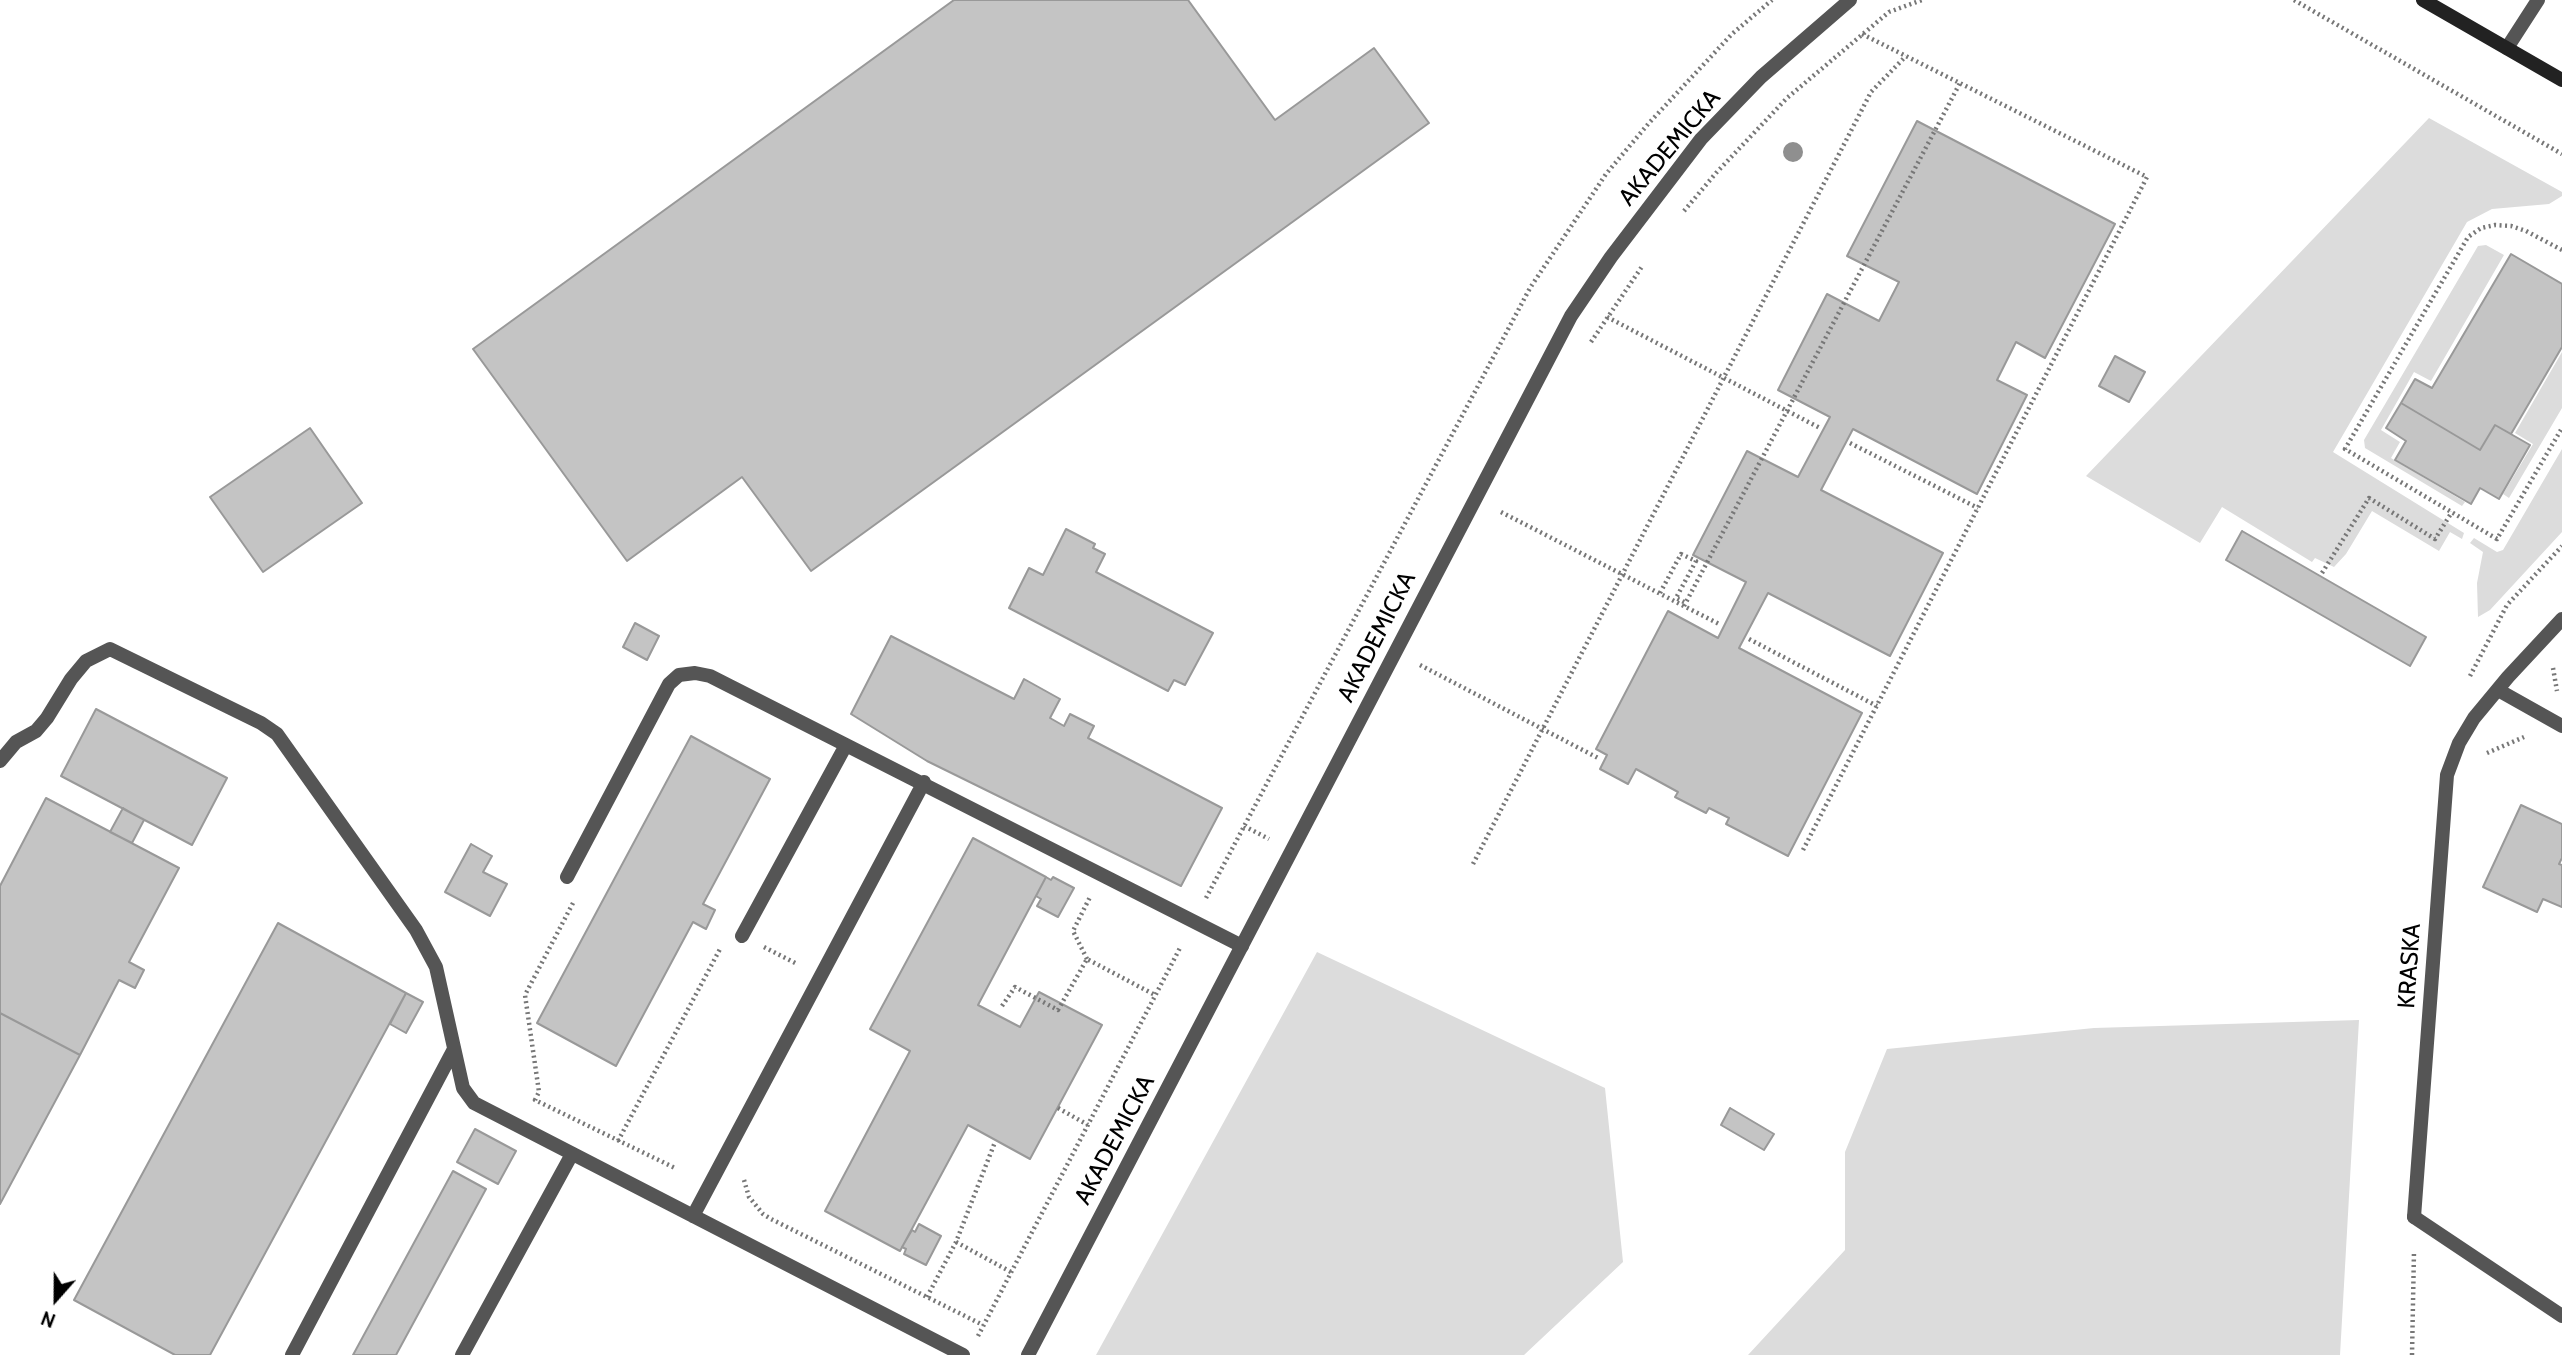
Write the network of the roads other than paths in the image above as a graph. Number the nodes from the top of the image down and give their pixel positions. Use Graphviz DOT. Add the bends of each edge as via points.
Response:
graph roads {
  1 [pos="1850,0"];
  2 [pos="2423,0"];
  3 [pos="2538,0"];
  4 [pos="2507,48"];
  5 [pos="2562,80"];
  6 [pos="2562,620"];
  7 [pos="2498,690"];
  8 [pos="2562,726"];
  9 [pos="846,746"];
  10 [pos="0,761"];
  11 [pos="924,782"];
  12 [pos="567,877"];
  13 [pos="742,936"];
  14 [pos="1242,946"];
  15 [pos="454,1049"];
  16 [pos="572,1154"];
  17 [pos="693,1216"];
  18 [pos="2562,1316"];
  19 [pos="292,1355"];
  20 [pos="462,1355"];
  21 [pos="963,1355"];
  22 [pos="1028,1355"];
  1 -- 14 [label="street, AKADEMICKA" via="1761,78 1701,139 1571,316"];
  2 -- 4 [label="main road"];
  3 -- 4 [label="street"];
  4 -- 5 [label="main road"];
  6 -- 7 [label="street, KRASKA"];
  7 -- 8 [label="street"];
  7 -- 18 [label="street, KRASKA" via="2459,743 2447,775 2414,1217"];
  9 -- 11 [label="street"];
  9 -- 12 [label="street" via="710,676 679,675 669,684"];
  9 -- 13 [label="street"];
  10 -- 15 [label="street" via="16,742 36,731 86,661 110,649 261,723 277,734 416,930 436,967"];
  11 -- 14 [label="street"];
  11 -- 17 [label="street"];
  14 -- 22 [label="street, AKADEMICKA"];
  15 -- 16 [label="street" via="463,1088 474,1104"];
  15 -- 19 [label="street"];
  16 -- 17 [label="street"];
  16 -- 20 [label="street"];
  17 -- 21 [label="street"];
}
